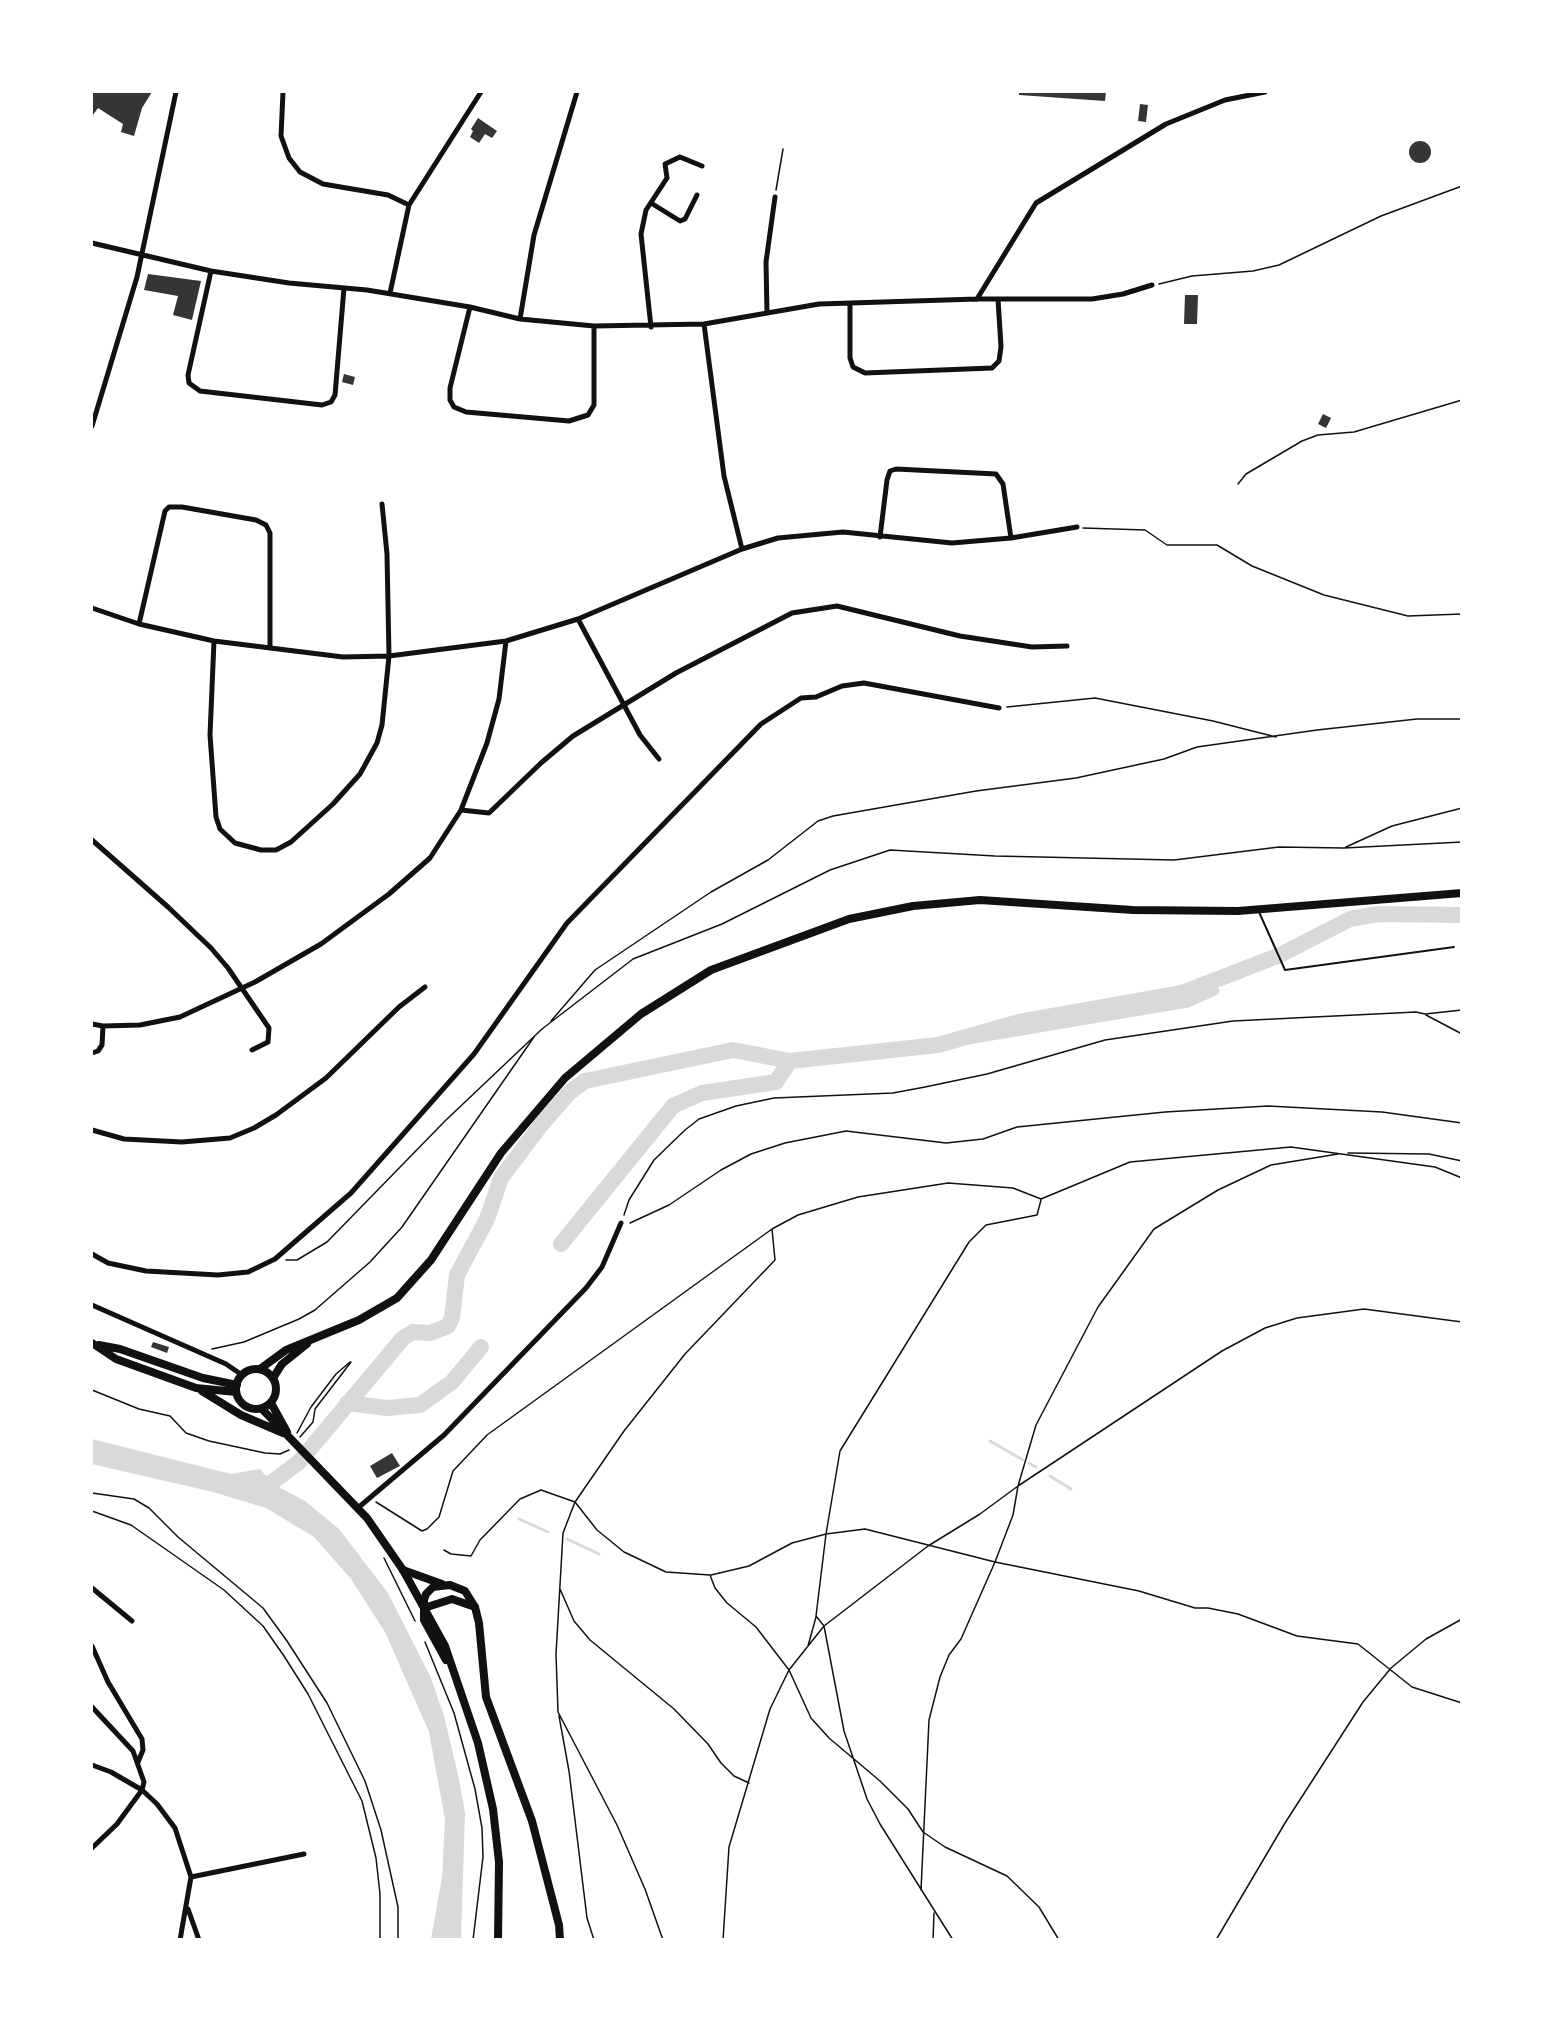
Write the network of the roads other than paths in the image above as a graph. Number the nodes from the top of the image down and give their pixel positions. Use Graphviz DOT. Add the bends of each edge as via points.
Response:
graph roads {
  1 [pos="176,92"];
  2 [pos="283,92"];
  3 [pos="481,92"];
  4 [pos="577,92"];
  5 [pos="1265,92"];
  6 [pos="702,166"];
  7 [pos="697,195"];
  8 [pos="775,197"];
  9 [pos="651,203"];
  10 [pos="409,205"];
  11 [pos="92,243"];
  12 [pos="141,255"];
  13 [pos="211,271"];
  14 [pos="1152,285"];
  15 [pos="344,288"];
  16 [pos="390,293"];
  17 [pos="977,299"];
  18 [pos="998,299"];
  19 [pos="850,304"];
  20 [pos="470,307"];
  21 [pos="767,313"];
  22 [pos="520,319"];
  23 [pos="704,324"];
  24 [pos="594,327"];
  25 [pos="651,327"];
  26 [pos="92,426"];
  27 [pos="382,504"];
  28 [pos="1077,527"];
  29 [pos="880,537"];
  30 [pos="1011,538"];
  31 [pos="742,549"];
  32 [pos="92,608"];
  33 [pos="578,619"];
  34 [pos="139,624"];
  35 [pos="506,640"];
  36 [pos="214,641"];
  37 [pos="1067,646"];
  38 [pos="270,648"];
  39 [pos="389,656"];
  40 [pos="624,705"];
  41 [pos="999,708"];
  42 [pos="659,759"];
  43 [pos="461,810"];
  44 [pos="92,840"];
  45 [pos="1461,892"];
  46 [pos="1257,909"];
  47 [pos="1454,947"];
  48 [pos="425,987"];
  49 [pos="242,988"];
  50 [pos="92,1024"];
  51 [pos="104,1026"];
  52 [pos="252,1050"];
  53 [pos="92,1053"];
  54 [pos="92,1130"];
  55 [pos="621,1223"];
  56 [pos="92,1254"];
  57 [pos="92,1305"];
  58 [pos="310,1341"];
  59 [pos="92,1343"];
  60 [pos="260,1369"];
  61 [pos="242,1375"];
  62 [pos="273,1378"];
  63 [pos="196,1388"];
  64 [pos="237,1388"];
  65 [pos="271,1403"];
  66 [pos="262,1409"];
  67 [pos="291,1438"];
  68 [pos="359,1507"];
  69 [pos="403,1570"];
  70 [pos="443,1584"];
  71 [pos="92,1588"];
  72 [pos="475,1607"];
  73 [pos="424,1608"];
  74 [pos="132,1621"];
  75 [pos="92,1646"];
  76 [pos="92,1707"];
  77 [pos="138,1762"];
  78 [pos="92,1765"];
  79 [pos="142,1790"];
  80 [pos="92,1848"];
  81 [pos="304,1854"];
  82 [pos="191,1877"];
  83 [pos="188,1908"];
  84 [pos="180,1940"];
  85 [pos="199,1940"];
  86 [pos="498,1940"];
  87 [pos="560,1940"];
  1 -- 12 [label="street"];
  2 -- 10 [label="street" via="281,136 289,158 300,172 323,184 388,195"];
  3 -- 10 [label="street"];
  4 -- 22 [label="street" via="534,235"];
  5 -- 17 [label="street" via="1225,100 1166,124 1036,203"];
  6 -- 9 [label="street" via="680,157 665,164 666,178"];
  7 -- 9 [label="street" via="685,219 680,221"];
  8 -- 21 [label="street" via="766,262"];
  9 -- 25 [label="street" via="641,234"];
  10 -- 16 [label="street"];
  11 -- 12 [label="street"];
  12 -- 13 [label="street"];
  12 -- 26 [label="street"];
  13 -- 15 [label="street"];
  13 -- 15 [label="street" via="188,375 189,383 200,391 322,405 331,402 335,395"];
  14 -- 18 [label="street" via="1092,299"];
  15 -- 16 [label="street"];
  16 -- 20 [label="street"];
  17 -- 18 [label="street"];
  17 -- 19 [label="street"];
  18 -- 19 [label="street" via="1001,347 999,362 992,368 864,373 853,367 850,358"];
  19 -- 21 [label="street" via="819,304"];
  20 -- 22 [label="street"];
  20 -- 24 [label="street" via="450,388 454,407 466,412 569,421 588,416 594,405"];
  21 -- 23 [label="street"];
  22 -- 24 [label="street"];
  23 -- 25 [label="street"];
  23 -- 31 [label="street" via="724,476"];
  24 -- 25 [label="street"];
  27 -- 39 [label="street"];
  28 -- 30 [label="street"];
  29 -- 30 [label="street" via="952,543"];
  29 -- 30 [label="street" via="887,480 890,471 897,469 996,474 1003,484"];
  29 -- 31 [label="street" via="843,532 812,534 778,538"];
  31 -- 33 [label="street"];
  32 -- 34 [label="street"];
  33 -- 35 [label="street"];
  33 -- 40 [label="street"];
  34 -- 36 [label="street"];
  34 -- 38 [label="street" via="165,511 182,507 256,520 266,525 270,533"];
  35 -- 39 [label="street"];
  35 -- 43 [label="street" via="499,699"];
  36 -- 38 [label="street"];
  36 -- 39 [label="street" via="210,735 216,817 226,837 261,850 276,849 307,829 339,798 371,758 382,724"];
  37 -- 40 [label="street" via="1032,647 960,636 855,608 810,609 792,613 735,642"];
  38 -- 39 [label="street" via="343,657"];
  40 -- 42 [label="street"];
  40 -- 43 [label="street" via="573,736 489,813"];
  41 -- 56 [label="street" via="864,683 801,698 761,723 567,923 474,1054 351,1192 275,1259 248,1272 207,1275 146,1271 108,1263"];
  43 -- 49 [label="street" via="430,858 389,894 321,944"];
  44 -- 49 [label="street" via="211,948"];
  45 -- 46 [label="main road"];
  46 -- 47 [label="lane" via="1285,970"];
  46 -- 58 [label="main road" via="1132,910 980,900 913,906 849,919 711,970 641,1014 565,1078 501,1153 431,1260 397,1298"];
  48 -- 54 [label="street" via="326,1078 254,1128 230,1138 182,1142 124,1138"];
  49 -- 51 [label="street" via="180,1017 140,1025"];
  49 -- 52 [label="street" via="270,1028 268,1042"];
  50 -- 51 [label="street"];
  51 -- 53 [label="street" via="102,1045"];
  55 -- 68 [label="street" via="602,1267 586,1288 444,1435"];
  57 -- 61 [label="street"];
  58 -- 60 [label="main road" via="286,1350"];
  58 -- 62 [label="main road" via="282,1364"];
  59 -- 63 [label="main road" via="116,1359"];
  59 -- 64 [label="main road"];
  60 -- 61 [label="main road"];
  60 -- 62 [label="main road"];
  61 -- 64 [label="main road"];
  62 -- 65 [label="main road" via="277,1391"];
  63 -- 64 [label="main road"];
  63 -- 67 [label="main road"];
  64 -- 66 [label="main road" via="238,1399 248,1408"];
  65 -- 66 [label="main road"];
  65 -- 67 [label="main road"];
  66 -- 67 [label="main road"];
  67 -- 68 [label="main road"];
  68 -- 69 [label="main road"];
  69 -- 70 [label="main road"];
  69 -- 73 [label="main road"];
  70 -- 72 [label="main road" via="465,1591"];
  70 -- 73 [label="main road" via="426,1594"];
  71 -- 74 [label="street"];
  72 -- 73 [label="main road" via="452,1599"];
  72 -- 87 [label="main road" via="486,1697 532,1821"];
  73 -- 86 [label="main road" via="445,1646 478,1743 493,1809 499,1862"];
  75 -- 77 [label="street" via="142,1739"];
  76 -- 77 [label="street" via="126,1742"];
  77 -- 79 [label="street" via="144,1782"];
  78 -- 79 [label="street"];
  79 -- 80 [label="street" via="117,1824"];
  79 -- 82 [label="street" via="175,1828"];
  81 -- 82 [label="street"];
  82 -- 83 [label="street"];
  83 -- 84 [label="street"];
  83 -- 85 [label="street"];
}
